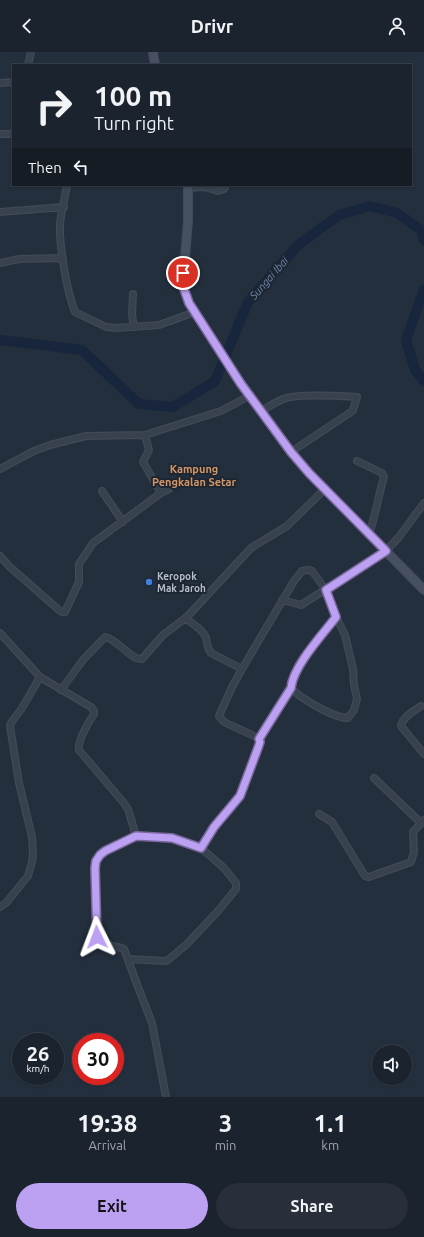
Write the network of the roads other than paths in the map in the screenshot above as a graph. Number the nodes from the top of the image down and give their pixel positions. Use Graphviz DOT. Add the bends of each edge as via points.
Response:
graph roads {
  1 [pos="31,52"];
  2 [pos="152,52"];
  3 [pos="28,64"];
  4 [pos="155,64"];
  5 [pos="12,82"];
  6 [pos="0,83"];
  7 [pos="0,134"];
  8 [pos="12,134"];
  9 [pos="67,186"];
  10 [pos="188,186"];
  11 [pos="226,186"];
  12 [pos="64,207"];
  13 [pos="0,212"];
  14 [pos="63,258"];
  15 [pos="0,263"];
  16 [pos="133,294"];
  17 [pos="195,312"];
  18 [pos="134,327"];
  19 [pos="250,395"];
  20 [pos="261,411"];
  21 [pos="145,435"];
  22 [pos="291,452"];
  23 [pos="357,461"];
  24 [pos="0,469"];
  25 [pos="169,489"];
  26 [pos="325,489"];
  27 [pos="102,491"];
  28 [pos="161,493"];
  29 [pos="424,503"];
  30 [pos="123,522"];
  31 [pos="369,534"];
  32 [pos="386,551"];
  33 [pos="0,556"];
  34 [pos="326,590"];
  35 [pos="424,590"];
  36 [pos="282,600"];
  37 [pos="336,617"];
  38 [pos="185,618"];
  39 [pos="0,634"];
  40 [pos="242,669"];
  41 [pos="40,677"];
  42 [pos="291,688"];
  43 [pos="61,690"];
  44 [pos="421,706"];
  45 [pos="259,739"];
  46 [pos="424,754"];
  47 [pos="374,778"];
  48 [pos="319,814"];
  49 [pos="422,822"];
  50 [pos="136,836"];
  51 [pos="201,848"];
  52 [pos="0,907"];
  53 [pos="128,959"];
  54 [pos="166,1097"];
  1 -- 3 [label="street"];
  2 -- 4 [label="main road"];
  5 -- 6 [label="street"];
  7 -- 8 [label="street"];
  9 -- 12 [label="street"];
  10 -- 11 [label="street" via="218,191"];
  10 -- 17 [label="main road" via="183,281 185,295"];
  12 -- 13 [label="street"];
  12 -- 14 [label="street" via="60,224"];
  14 -- 15 [label="street" via="19,259"];
  14 -- 18 [label="street" via="75,312 110,328"];
  16 -- 18 [label="street"];
  17 -- 18 [label="street" via="160,325"];
  17 -- 19 [label="main road"];
  19 -- 20 [label="main road"];
  19 -- 21 [label="street" via="221,411"];
  20 -- 22 [label="main road"];
  20 -- 22 [label="street" via="289,398 357,397 351,412"];
  21 -- 24 [label="street" via="86,436 66,440 34,451"];
  21 -- 28 [label="street" via="148,450 143,462"];
  22 -- 26 [label="main road"];
  23 -- 31 [label="street" via="382,473 384,477"];
  25 -- 28 [label="street"];
  26 -- 31 [label="main road"];
  26 -- 38 [label="street" via="287,526 251,548"];
  27 -- 30 [label="street"];
  28 -- 30 [label="street"];
  29 -- 32 [label="street"];
  30 -- 33 [label="street" via="93,543 80,561 79,582 65,612 59,610"];
  31 -- 32 [label="main road"];
  32 -- 34 [label="street"];
  32 -- 35 [label="main road"];
  34 -- 36 [label="street" via="301,605"];
  34 -- 36 [label="street" via="312,571 302,571"];
  34 -- 37 [label="street"];
  36 -- 40 [label="street"];
  37 -- 42 [label="street" via="304,659 291,683"];
  37 -- 42 [label="street" via="345,635 353,669 357,699 354,710 348,718 343,718 313,704"];
  38 -- 40 [label="street" via="206,636 210,653"];
  38 -- 43 [label="street" via="139,660 113,640 103,638"];
  39 -- 41 [label="street"];
  40 -- 45 [label="street" via="219,716 224,722"];
  41 -- 43 [label="street"];
  41 -- 52 [label="street" via="10,726 19,783 32,836 32,862 28,876"];
  42 -- 45 [label="street"];
  43 -- 50 [label="street" via="94,711 80,741 79,750 128,809"];
  44 -- 46 [label="street" via="401,722 401,726"];
  45 -- 51 [label="street" via="240,796 214,827"];
  47 -- 49 [label="street"];
  48 -- 49 [label="street" via="332,822 365,876 369,877 411,862 414,852 413,832"];
  50 -- 51 [label="street" via="172,838"];
  50 -- 53 [label="street" via="105,851 96,861 95,868 97,937 102,944 122,948"];
  51 -- 53 [label="street" via="224,868 236,883 236,889 187,944 168,960"];
  53 -- 54 [label="street" via="152,1023"];
}
